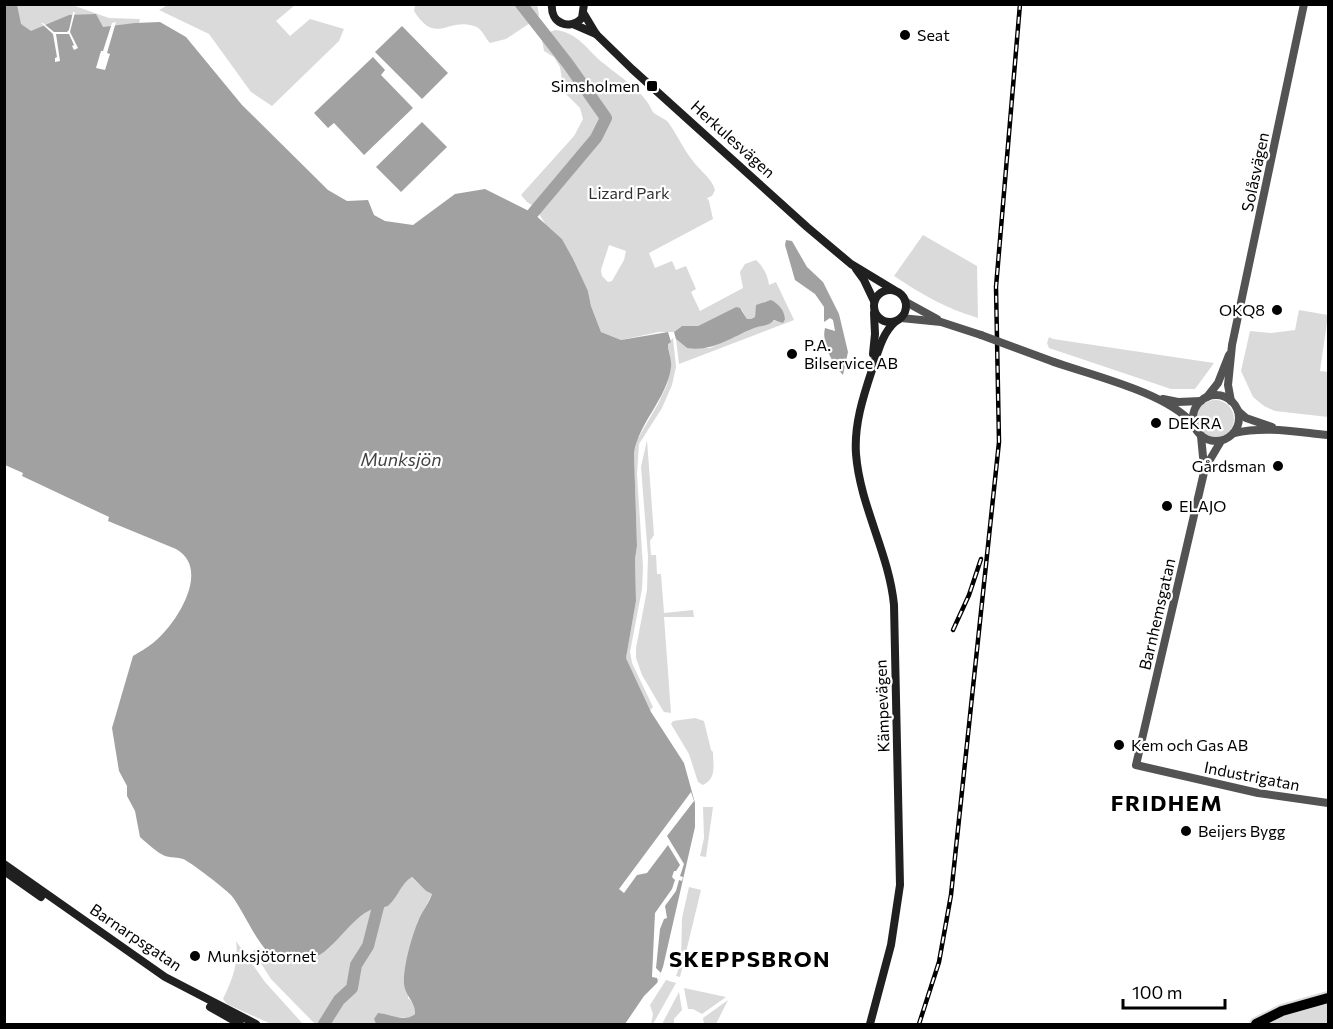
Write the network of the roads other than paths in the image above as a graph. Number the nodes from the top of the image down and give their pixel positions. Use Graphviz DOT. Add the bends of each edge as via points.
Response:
graph roads {
  1 [pos="552,4"];
  2 [pos="1304,4"];
  3 [pos="584,9"];
  4 [pos="573,24"];
  5 [pos="596,34"];
  6 [pos="852,264"];
  7 [pos="894,290"];
  8 [pos="874,301"];
  9 [pos="906,302"];
  10 [pos="874,311"];
  11 [pos="898,320"];
  12 [pos="941,322"];
  13 [pos="1232,345"];
  14 [pos="866,390"];
  15 [pos="1157,398"];
  16 [pos="1204,399"];
  17 [pos="1231,401"];
  18 [pos="1238,411"];
  19 [pos="1193,424"];
  20 [pos="1279,429"];
  21 [pos="1234,433"];
  22 [pos="1329,435"];
  23 [pos="1201,436"];
  24 [pos="1221,441"];
  25 [pos="1204,468"];
  26 [pos="1137,765"];
  27 [pos="1329,803"];
  28 [pos="4,864"];
  29 [pos="4,871"];
  30 [pos="1329,998"];
  31 [pos="240,1024"];
  32 [pos="256,1024"];
  33 [pos="870,1024"];
  34 [pos="1256,1024"];
  1 -- 4 [label="main road, Herkulesvägen" via="555,19"];
  2 -- 13 [label="street, Solåsvägen"];
  3 -- 4 [label="main road"];
  3 -- 5 [label="main road, Herkulesvägen"];
  4 -- 5 [label="main road, Herkulesvägen"];
  5 -- 6 [label="main road, Herkulesvägen"];
  6 -- 7 [label="main road, Herkulesvägen"];
  6 -- 8 [label="main road, Herkulesvägen"];
  7 -- 8 [label="main road" via="880,293"];
  7 -- 9 [label="main road"];
  8 -- 10 [label="main road"];
  9 -- 11 [label="main road" via="905,312"];
  9 -- 12 [label="street"];
  10 -- 11 [label="main road" via="880,320"];
  10 -- 14 [label="main road, Kämpevägen" via="874,347"];
  11 -- 12 [label="street"];
  11 -- 14 [label="main road, Kämpevägen" via="884,335"];
  12 -- 15 [label="street, bridge"];
  13 -- 16 [label="street, Solåsvägen" via="1218,382"];
  13 -- 17 [label="street, Solåsvägen" via="1228,385"];
  14 -- 33 [label="main road, Kämpevägen" via="856,454 894,604 901,864 895,922"];
  15 -- 16 [label="street" via="1178,402"];
  15 -- 19 [label="street" via="1182,412"];
  16 -- 17 [label="street" via="1220,396"];
  16 -- 19 [label="street" via="1194,411"];
  17 -- 18 [label="street"];
  18 -- 20 [label="street" via="1251,421"];
  18 -- 21 [label="street"];
  19 -- 23 [label="street"];
  20 -- 21 [label="street"];
  20 -- 22 [label="street"];
  21 -- 24 [label="street"];
  23 -- 24 [label="street"];
  23 -- 25 [label="street, Barnhemsgatan"];
  24 -- 25 [label="street, Barnhemsgatan"];
  25 -- 26 [label="street, Barnhemsgatan"];
  26 -- 27 [label="street, Industrigatan" via="1258,793"];
  28 -- 32 [label="main road, Barnarpsgatan" via="165,977"];
  29 -- 31 [label="main road, Barnarpsgatan" via="151,973"];
  30 -- 34 [label="highway" via="1282,1011"];
}
